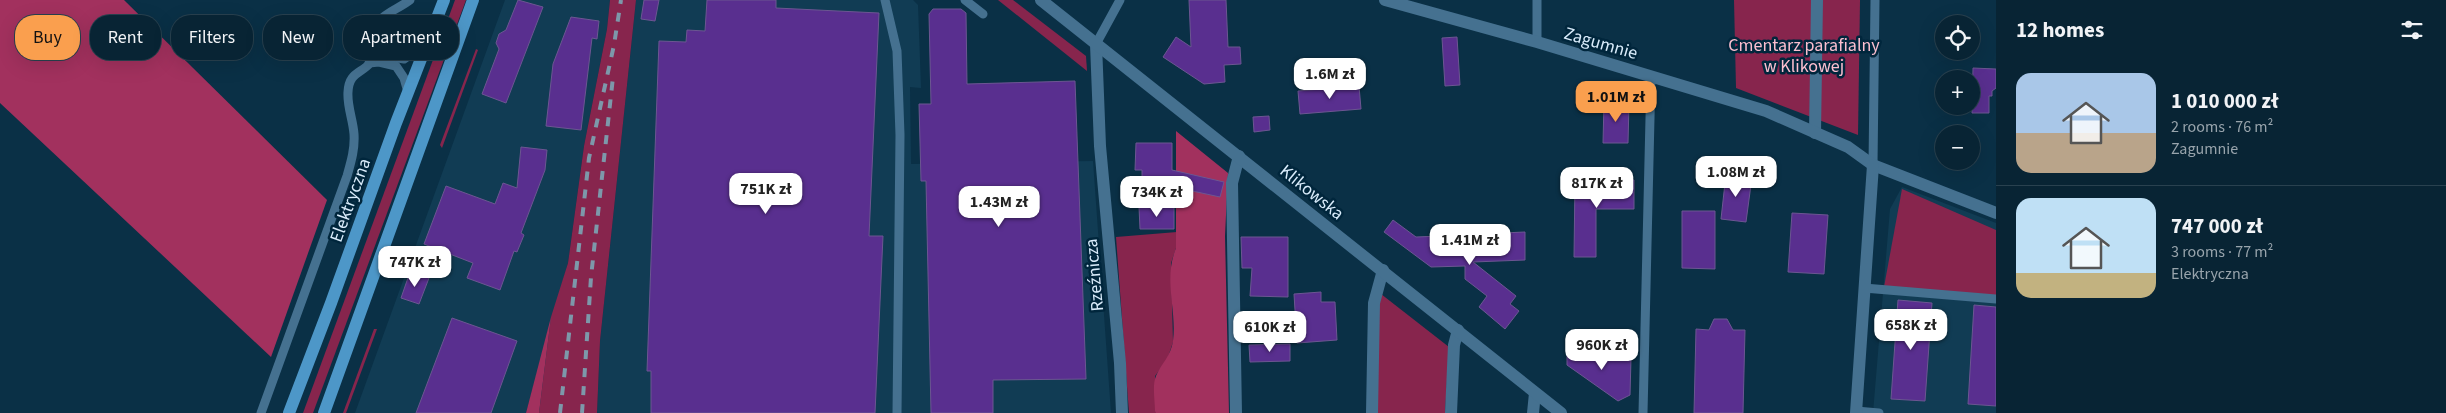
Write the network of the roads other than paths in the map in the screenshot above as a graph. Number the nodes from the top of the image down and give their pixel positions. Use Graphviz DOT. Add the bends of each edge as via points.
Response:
graph roads {
  1 [pos="410,0"];
  2 [pos="444,0"];
  3 [pos="473,0"];
  4 [pos="886,0"];
  5 [pos="965,0"];
  6 [pos="1040,0"];
  7 [pos="1120,0"];
  8 [pos="1385,0"];
  9 [pos="1537,0"];
  10 [pos="1818,0"];
  11 [pos="1875,0"];
  12 [pos="983,14"];
  13 [pos="389,15"];
  14 [pos="439,15"];
  15 [pos="1536,42"];
  16 [pos="1096,44"];
  17 [pos="370,60"];
  18 [pos="421,60"];
  19 [pos="369,63"];
  20 [pos="1651,76"];
  21 [pos="408,92"];
  22 [pos="1815,133"];
  23 [pos="1239,156"];
  24 [pos="1873,165"];
  25 [pos="1996,213"];
  26 [pos="1383,270"];
  27 [pos="1864,288"];
  28 [pos="1996,299"];
  29 [pos="1458,330"];
  30 [pos="1535,393"];
  31 [pos="1856,412"];
  32 [pos="260,413"];
  33 [pos="289,413"];
  34 [pos="324,413"];
  35 [pos="897,413"];
  36 [pos="1122,413"];
  37 [pos="1236,413"];
  38 [pos="1372,413"];
  39 [pos="1451,413"];
  40 [pos="1533,413"];
  41 [pos="1560,413"];
  42 [pos="1643,413"];
  43 [pos="1879,413"];
  1 -- 13 [label="lane"];
  2 -- 14 [label="main road, Elektryczna"];
  3 -- 34 [label="main road"];
  4 -- 35 [label="lane" via="898,51"];
  5 -- 12 [label="lane"];
  6 -- 16 [label="street, Klikowska"];
  7 -- 16 [label="lane"];
  8 -- 15 [label="street, Zagumnie"];
  9 -- 15 [label="lane"];
  10 -- 22 [label="street"];
  11 -- 24 [label="lane"];
  15 -- 20 [label="street, Zagumnie"];
  16 -- 23 [label="street, Klikowska"];
  16 -- 36 [label="street, Rzeźnicza" via="1100,146"];
  17 -- 19 [label="lane"];
  18 -- 21 [label="main road, Elektryczna"];
  19 -- 21 [label="lane" via="396,66"];
  19 -- 32 [label="lane" via="356,72 348,89 354,135 347,176"];
  20 -- 22 [label="street, Zagumnie" via="1766,111"];
  20 -- 42 [label="lane"];
  21 -- 33 [label="main road, Elektryczna"];
  22 -- 24 [label="street, Zagumnie" via="1848,147"];
  23 -- 26 [label="street, Klikowska"];
  23 -- 37 [label="street" via="1232,183"];
  24 -- 25 [label="street, Zagumnie"];
  24 -- 27 [label="street"];
  26 -- 29 [label="street, Klikowska"];
  26 -- 38 [label="street" via="1374,303"];
  27 -- 28 [label="lane"];
  27 -- 31 [label="street"];
  29 -- 30 [label="street, Klikowska"];
  29 -- 39 [label="street" via="1454,345"];
  30 -- 40 [label="street"];
  30 -- 41 [label="street, Klikowska"];
  31 -- 43 [label="lane"];
}
